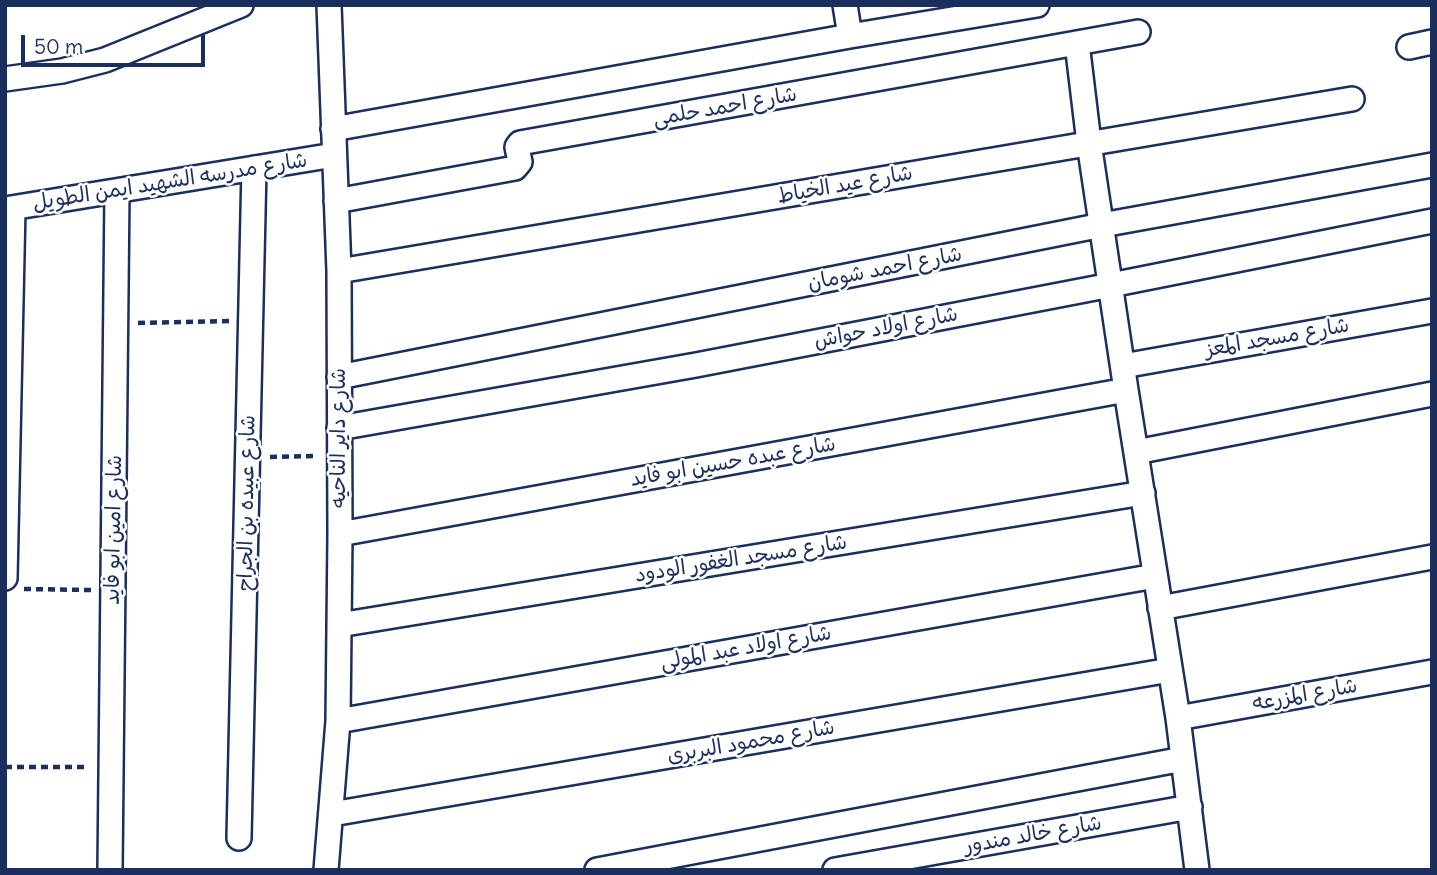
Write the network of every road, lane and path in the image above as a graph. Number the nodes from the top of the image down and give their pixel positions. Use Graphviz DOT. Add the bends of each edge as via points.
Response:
graph roads {
  1 [pos="240,5"];
  2 [pos="330,5"];
  3 [pos="845,5"];
  4 [pos="1037,5"];
  5 [pos="1138,32"];
  6 [pos="850,36"];
  7 [pos="1432,42"];
  8 [pos="1077,43"];
  9 [pos="1409,47"];
  10 [pos="5,79"];
  11 [pos="1352,99"];
  12 [pos="333,129"];
  13 [pos="1089,143"];
  14 [pos="334,155"];
  15 [pos="1432,164"];
  16 [pos="254,168"];
  17 [pos="117,191"];
  18 [pos="336,201"];
  19 [pos="9,209"];
  20 [pos="1432,220"];
  21 [pos="1102,225"];
  22 [pos="339,271"];
  23 [pos="1111,285"];
  24 [pos="1432,311"];
  25 [pos="251,320"];
  26 [pos="116,324"];
  27 [pos="1123,366"];
  28 [pos="339,377"];
  29 [pos="1126,390"];
  30 [pos="1432,394"];
  31 [pos="339,428"];
  32 [pos="1136,452"];
  33 [pos="340,456"];
  34 [pos="248,457"];
  35 [pos="6,479"];
  36 [pos="1143,493"];
  37 [pos="340,534"];
  38 [pos="1432,557"];
  39 [pos="1155,576"];
  40 [pos="12,583"];
  41 [pos="113,590"];
  42 [pos="1160,608"];
  43 [pos="339,625"];
  44 [pos="1170,670"];
  45 [pos="1432,672"];
  46 [pos="1178,719"];
  47 [pos="338,721"];
  48 [pos="1183,760"];
  49 [pos="111,766"];
  50 [pos="5,767"];
  51 [pos="1190,807"];
  52 [pos="332,814"];
  53 [pos="239,838"];
  54 [pos="110,870"];
  55 [pos="326,870"];
  56 [pos="597,870"];
  57 [pos="835,870"];
  58 [pos="1196,870"];
  1 -- 10 [label="street" via="106,60"];
  2 -- 12 [label="street, شارع داير الناحيه"];
  3 -- 6 [label="street"];
  4 -- 6 [label="street"];
  5 -- 8 [label="street, شارع احمد حلمى"];
  6 -- 12 [label="street"];
  7 -- 9 [label="street"];
  8 -- 13 [label="street"];
  8 -- 18 [label="street, شارع احمد حلمى" via="520,144 520,162 515,168"];
  11 -- 13 [label="street, شارع عيد الخياط"];
  12 -- 14 [label="street, شارع داير الناحيه"];
  13 -- 21 [label="street"];
  13 -- 22 [label="street, شارع عيد الخياط"];
  14 -- 16 [label="street, شارع مدرسه الشهيد ايمن الطويل"];
  14 -- 18 [label="street, شارع داير الناحيه"];
  15 -- 21 [label="street, شارع احمد شومان"];
  16 -- 17 [label="street, شارع مدرسه الشهيد ايمن الطويل"];
  16 -- 25 [label="street, شارع عبيده بن الجراح"];
  17 -- 19 [label="street, شارع مدرسه الشهيد ايمن الطويل"];
  17 -- 26 [label="street, شارع امين ابو فايد"];
  18 -- 22 [label="street, شارع داير الناحيه"];
  19 -- 35 [label="street"];
  20 -- 23 [label="street, شارع اولاد حواش"];
  21 -- 23 [label="street"];
  21 -- 28 [label="street, شارع احمد شومان"];
  22 -- 28 [label="street, شارع داير الناحيه"];
  23 -- 27 [label="street"];
  23 -- 31 [label="street, شارع اولاد حواش"];
  24 -- 27 [label="street, شارع مسجد المعز"];
  25 -- 26 [label="path"];
  25 -- 34 [label="street, شارع عبيده بن الجراح"];
  26 -- 41 [label="street, شارع امين ابو فايد"];
  27 -- 29 [label="street"];
  28 -- 31 [label="street, شارع داير الناحيه"];
  29 -- 32 [label="street"];
  29 -- 37 [label="street, شارع عبده حسين ابو فايد"];
  30 -- 32 [label="street"];
  31 -- 33 [label="street, شارع داير الناحيه"];
  32 -- 36 [label="street"];
  33 -- 34 [label="path"];
  33 -- 37 [label="street, شارع داير الناحيه"];
  34 -- 53 [label="street, شارع عبيده بن الجراح"];
  35 -- 40 [label="street"];
  36 -- 39 [label="street"];
  36 -- 43 [label="street, شارع مسجد الغفور الودود"];
  37 -- 43 [label="street, شارع داير الناحيه"];
  38 -- 42 [label="street"];
  39 -- 42 [label="street"];
  39 -- 47 [label="street, شارع اولاد عبد المولى"];
  40 -- 41 [label="path"];
  41 -- 49 [label="street, شارع امين ابو فايد"];
  42 -- 44 [label="street"];
  43 -- 47 [label="street, شارع داير الناحيه"];
  44 -- 46 [label="street"];
  44 -- 52 [label="street, شارع محمود البربرى"];
  45 -- 46 [label="street, شارع المزرعه"];
  46 -- 48 [label="street"];
  47 -- 52 [label="street, شارع داير الناحيه"];
  48 -- 51 [label="street"];
  48 -- 56 [label="street"];
  49 -- 50 [label="path"];
  49 -- 54 [label="street, شارع امين ابو فايد"];
  51 -- 57 [label="street, شارع خالد مندور"];
  51 -- 58 [label="street"];
  52 -- 55 [label="street, شارع داير الناحيه"];
}
